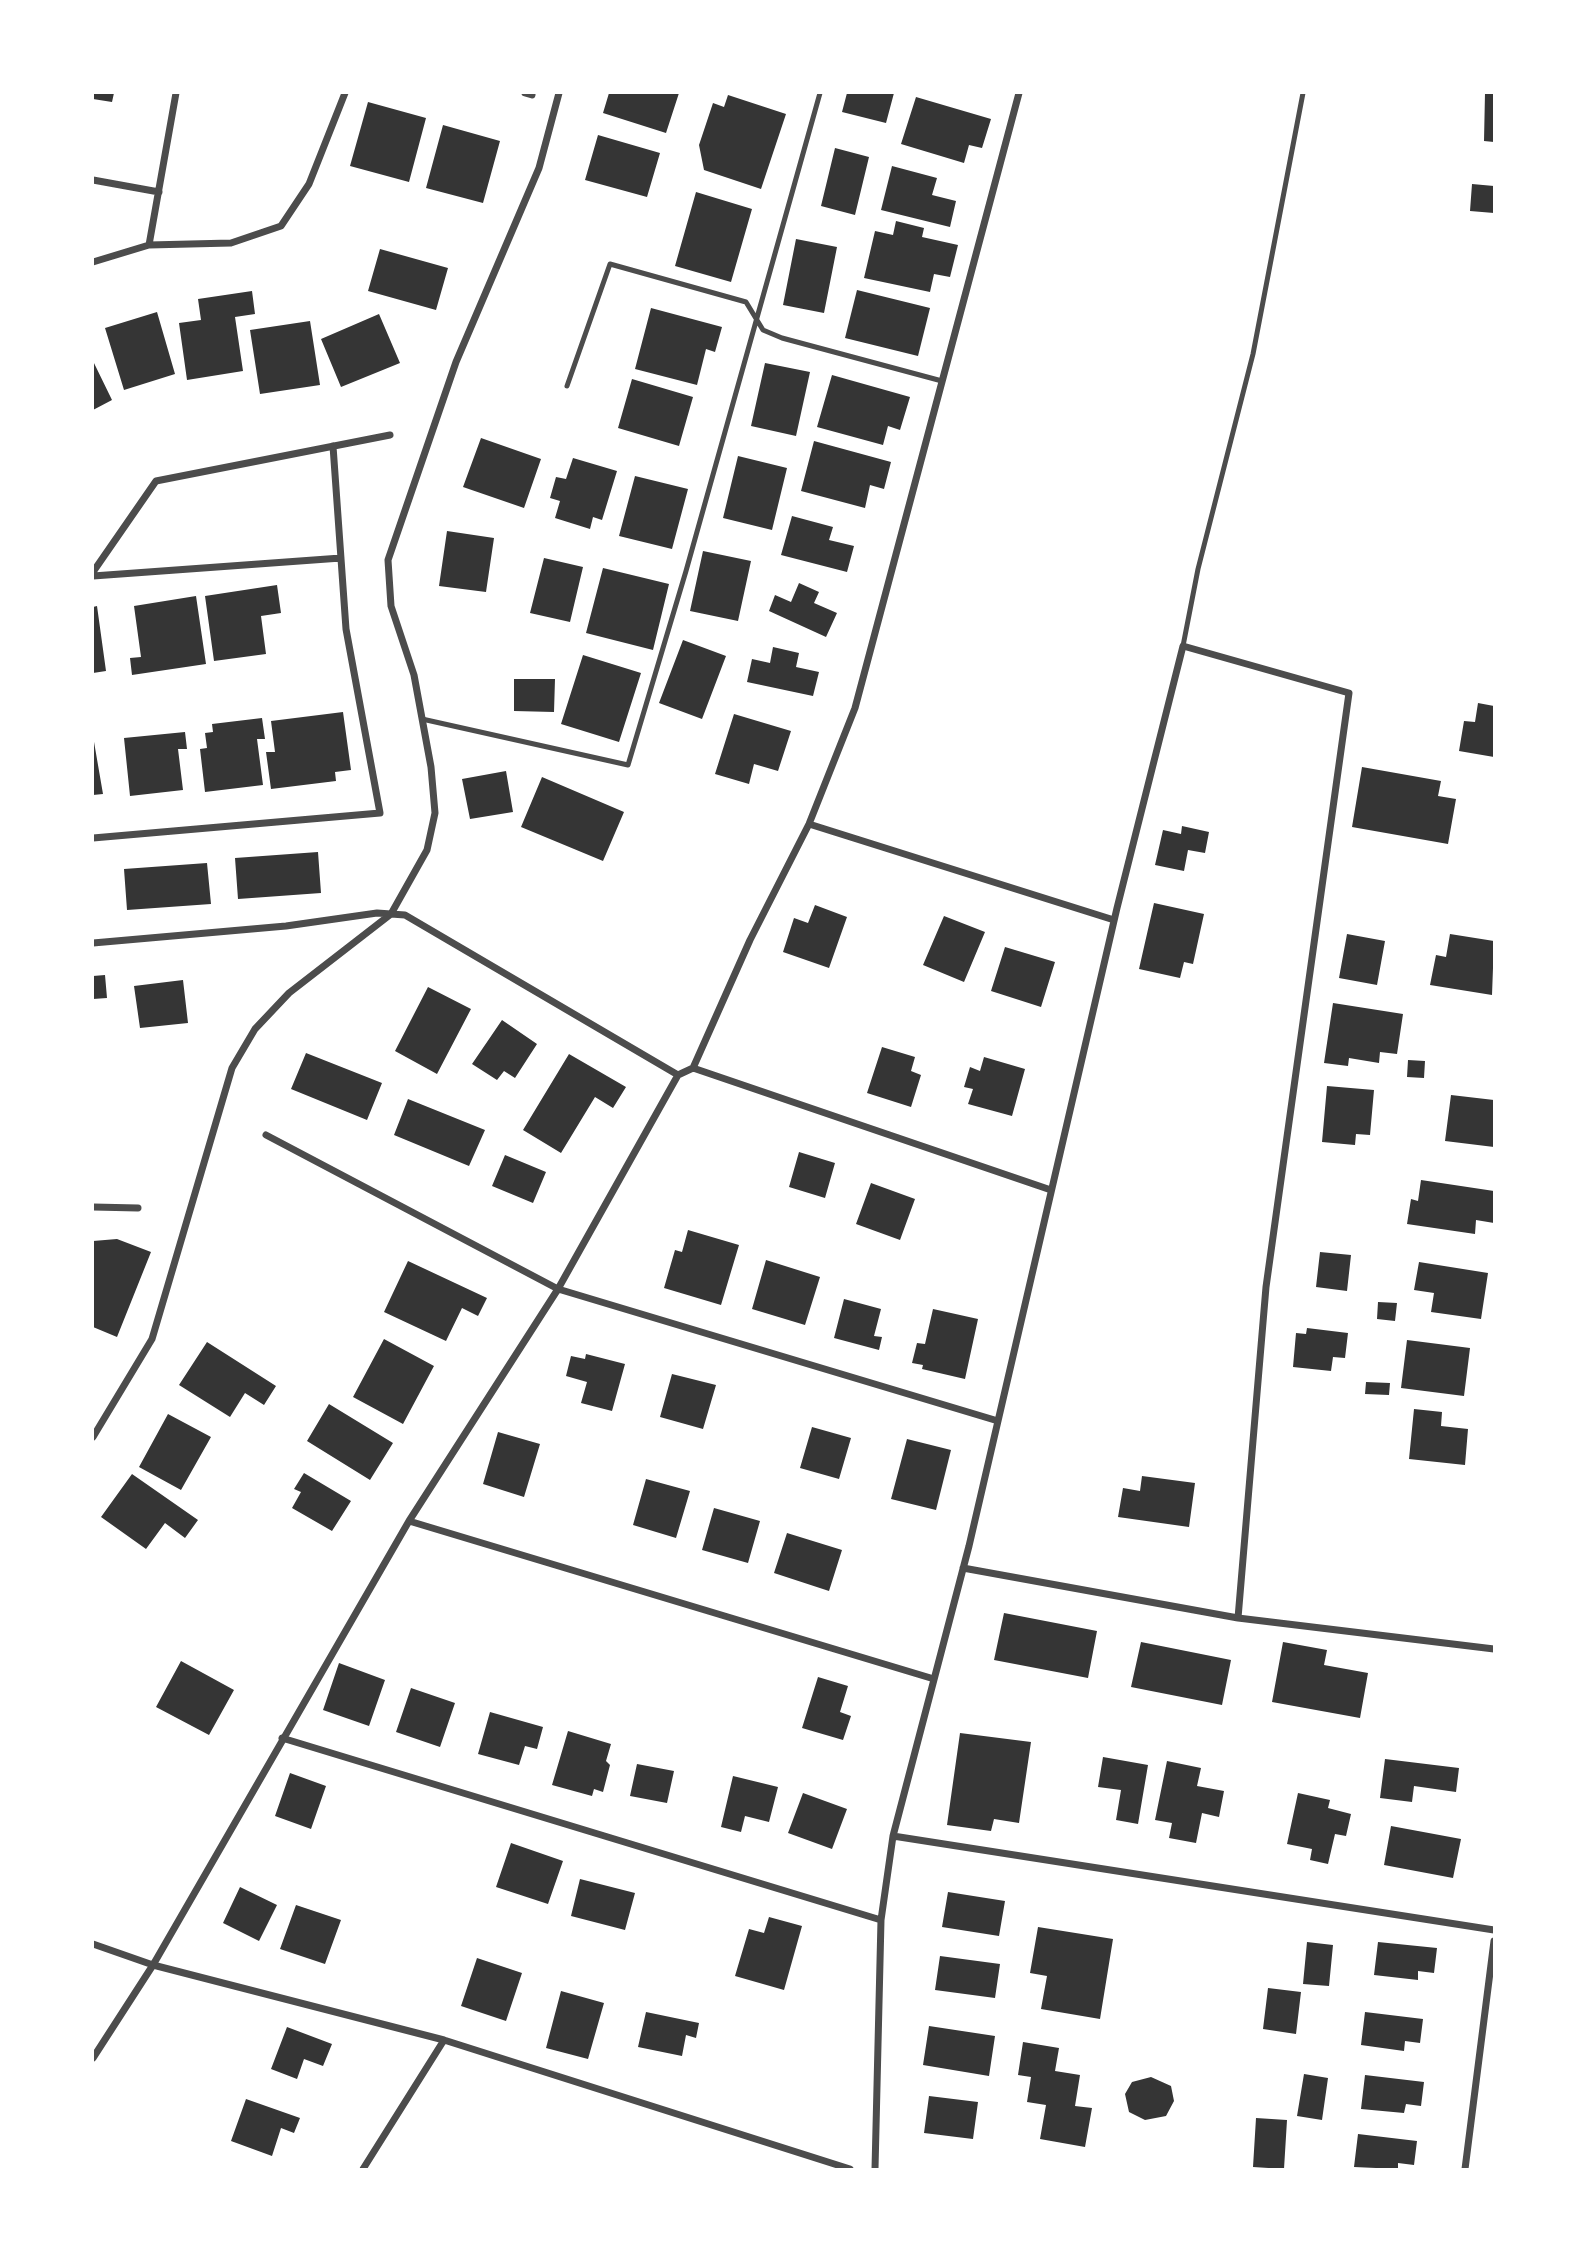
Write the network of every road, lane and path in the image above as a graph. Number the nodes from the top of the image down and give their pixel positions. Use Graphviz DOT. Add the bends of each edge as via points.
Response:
graph roads {
  1 [pos="176,93"];
  2 [pos="345,93"];
  3 [pos="559,93"];
  4 [pos="820,93"];
  5 [pos="1019,93"];
  6 [pos="1303,93"];
  7 [pos="93,180"];
  8 [pos="159,192"];
  9 [pos="149,246"];
  10 [pos="93,262"];
  11 [pos="757,317"];
  12 [pos="942,382"];
  13 [pos="567,386"];
  14 [pos="390,435"];
  15 [pos="333,446"];
  16 [pos="341,558"];
  17 [pos="93,574"];
  18 [pos="1183,646"];
  19 [pos="422,719"];
  20 [pos="809,824"];
  21 [pos="93,838"];
  22 [pos="391,914"];
  23 [pos="1114,920"];
  24 [pos="93,943"];
  25 [pos="693,1068"];
  26 [pos="678,1075"];
  27 [pos="266,1135"];
  28 [pos="1051,1190"];
  29 [pos="93,1207"];
  30 [pos="138,1208"];
  31 [pos="558,1289"];
  32 [pos="998,1421"];
  33 [pos="93,1437"];
  34 [pos="409,1521"];
  35 [pos="963,1568"];
  36 [pos="1238,1618"];
  37 [pos="1494,1649"];
  38 [pos="934,1679"];
  39 [pos="282,1738"];
  40 [pos="893,1836"];
  41 [pos="881,1920"];
  42 [pos="1494,1930"];
  43 [pos="1494,1941"];
  44 [pos="93,1944"];
  45 [pos="153,1965"];
  46 [pos="444,2040"];
  47 [pos="93,2058"];
  48 [pos="363,2169"];
  49 [pos="850,2169"];
  50 [pos="874,2169"];
  51 [pos="1465,2169"];
  1 -- 8 [label="street"];
  2 -- 9 [label="street" via="309,184 281,226 231,243"];
  3 -- 19 [label="street" via="539,168 456,362 388,560 391,606 414,675"];
  4 -- 11 [label="lane"];
  5 -- 12 [label="street"];
  6 -- 18 [label="lane" via="1253,354"];
  7 -- 8 [label="street"];
  8 -- 9 [label="street"];
  9 -- 10 [label="street"];
  11 -- 12 [label="lane" via="763,330 782,338"];
  11 -- 13 [label="lane" via="746,302 610,264"];
  11 -- 19 [label="lane" via="628,765"];
  12 -- 20 [label="street" via="855,708"];
  14 -- 15 [label="street"];
  15 -- 16 [label="street"];
  15 -- 17 [label="street" via="156,481"];
  16 -- 17 [label="street"];
  16 -- 21 [label="street" via="346,629 380,813"];
  18 -- 23 [label="street"];
  18 -- 36 [label="street" via="1349,693 1266,1287"];
  19 -- 22 [label="street" via="435,813 427,849"];
  20 -- 23 [label="street"];
  20 -- 25 [label="street"];
  22 -- 24 [label="street"];
  22 -- 26 [label="street" via="405,915"];
  22 -- 33 [label="street" via="289,993 255,1029 232,1068 152,1339"];
  23 -- 28 [label="street"];
  25 -- 26 [label="street"];
  25 -- 28 [label="street"];
  26 -- 31 [label="street"];
  27 -- 31 [label="street"];
  28 -- 32 [label="street"];
  29 -- 30 [label="street"];
  31 -- 32 [label="street"];
  31 -- 34 [label="street"];
  32 -- 35 [label="street"];
  34 -- 38 [label="street"];
  34 -- 39 [label="street"];
  35 -- 36 [label="street"];
  35 -- 38 [label="street"];
  36 -- 37 [label="street"];
  38 -- 40 [label="street"];
  39 -- 41 [label="street"];
  39 -- 45 [label="street"];
  40 -- 41 [label="street"];
  40 -- 42 [label="street"];
  41 -- 50 [label="street"];
  43 -- 51 [label="street"];
  44 -- 45 [label="street"];
  45 -- 46 [label="street"];
  45 -- 47 [label="street"];
  46 -- 48 [label="street"];
  46 -- 49 [label="street"];
}
